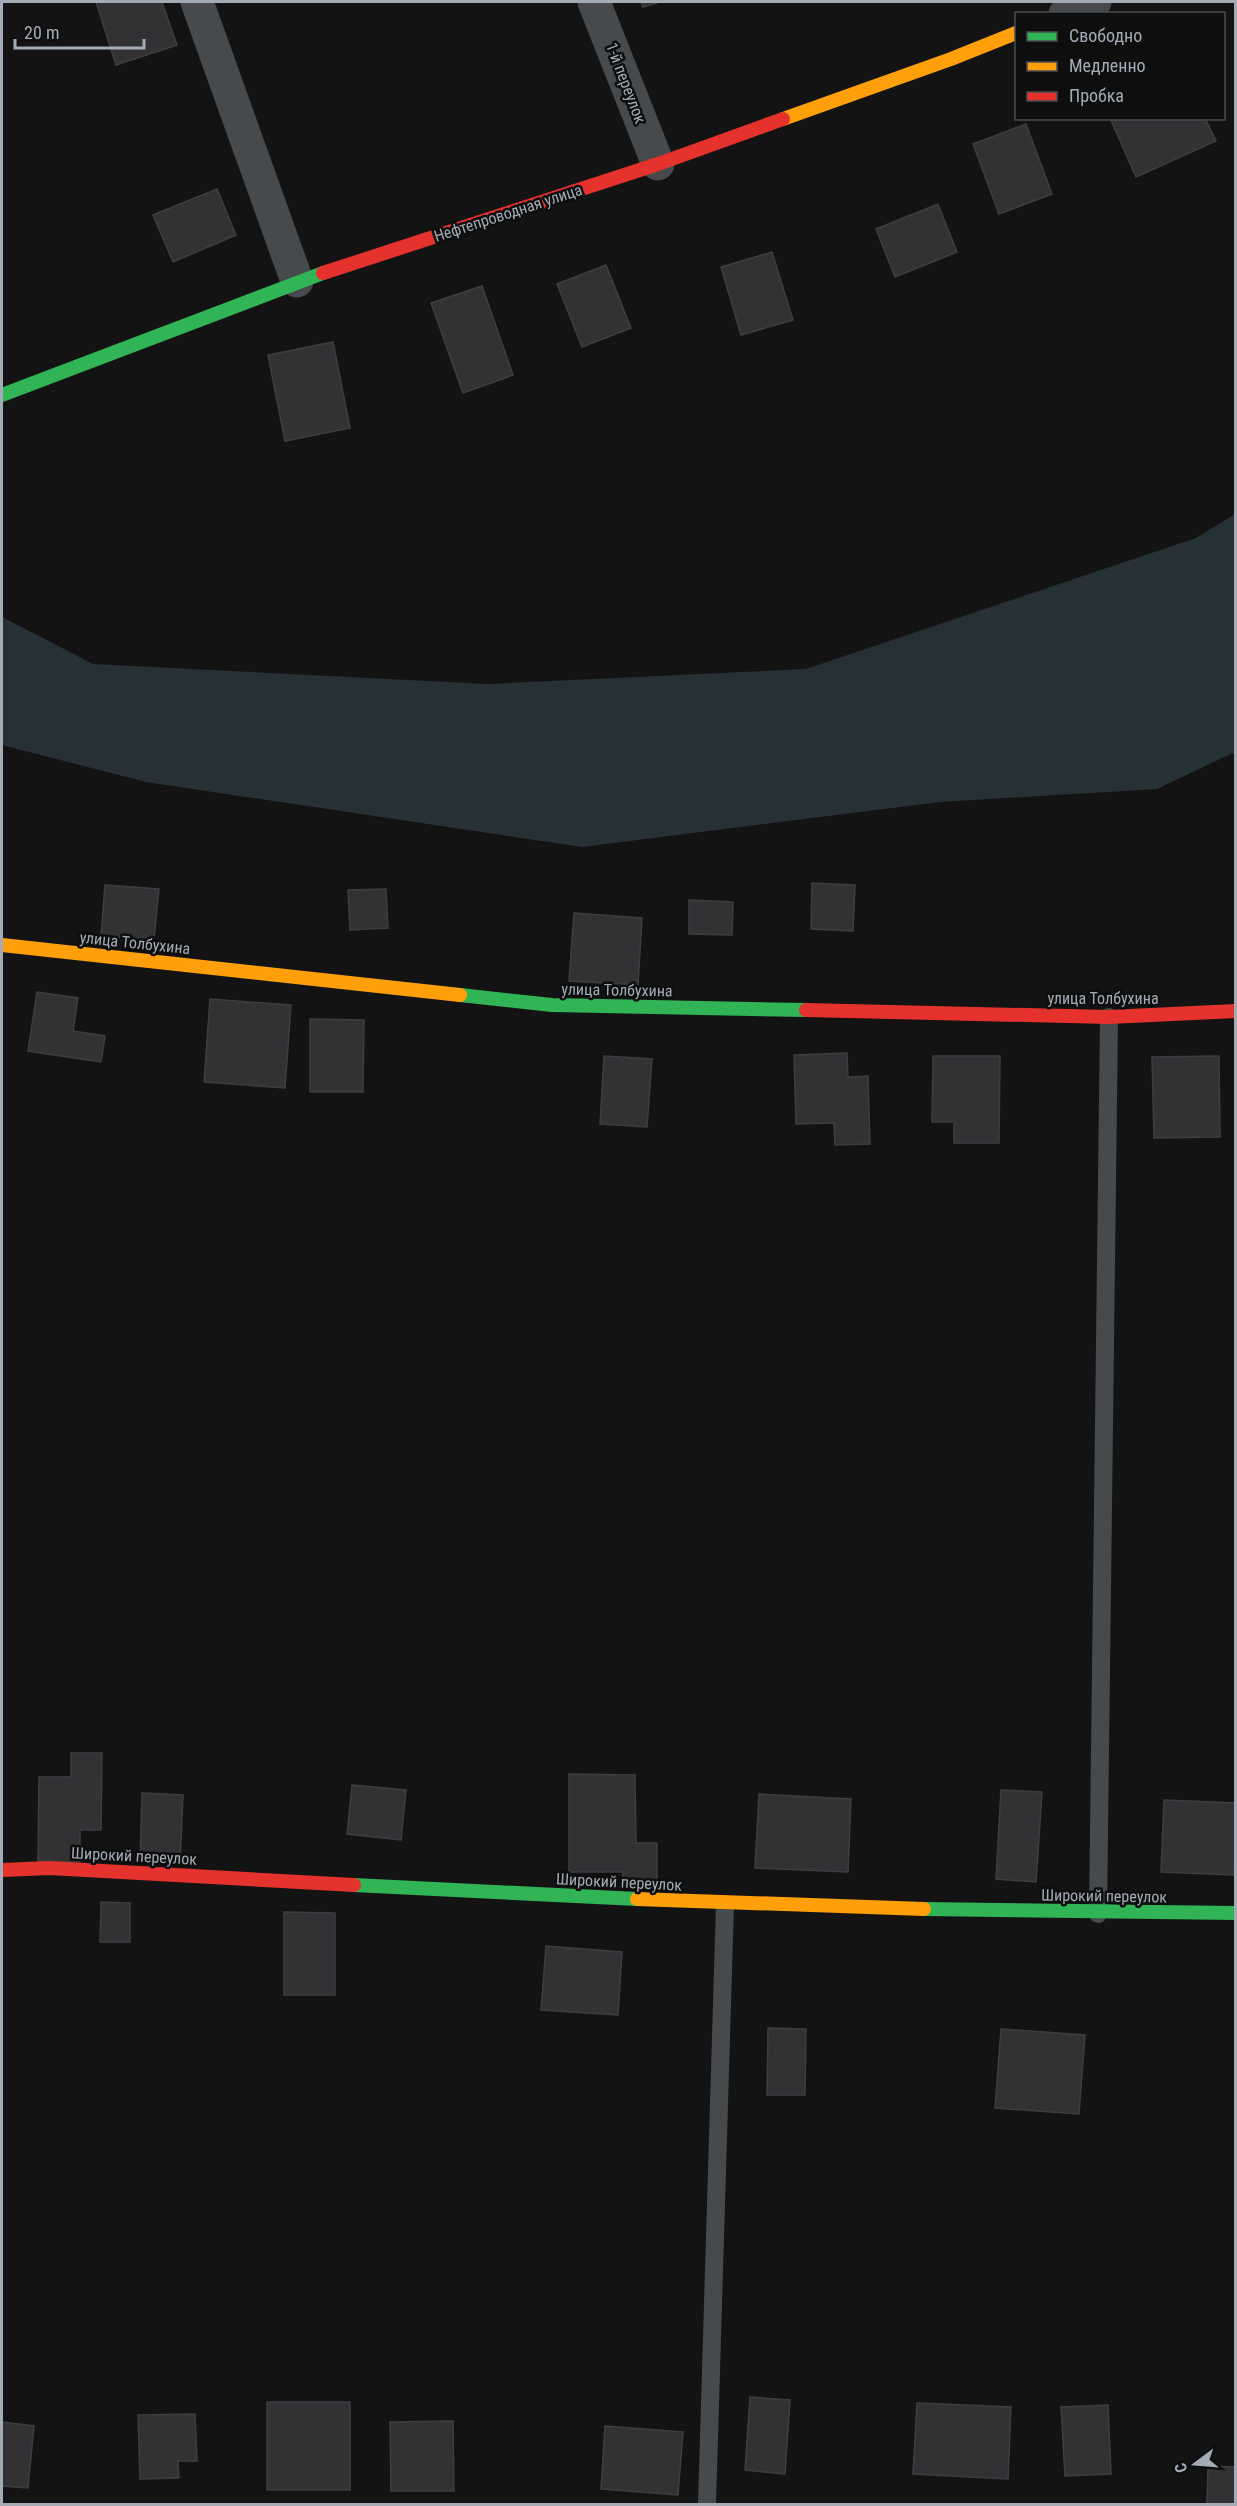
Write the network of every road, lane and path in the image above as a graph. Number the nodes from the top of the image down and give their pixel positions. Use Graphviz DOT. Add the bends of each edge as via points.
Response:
graph roads {
  1 [pos="197,2"];
  2 [pos="594,2"];
  3 [pos="1095,2"];
  4 [pos="1070,12"];
  5 [pos="1015,34"];
  6 [pos="658,164"];
  7 [pos="297,281"];
  8 [pos="2,395"];
  9 [pos="2,945"];
  10 [pos="1236,1011"];
  11 [pos="1109,1017"];
  12 [pos="2,1869"];
  13 [pos="724,1904"];
  14 [pos="1236,1913"];
  15 [pos="1098,1914"];
  16 [pos="707,2505"];
  1 -- 7 [label="street"];
  2 -- 6 [label="street, 1-й переулок"];
  3 -- 4 [label="street"];
  5 -- 6 [label="street, Нефтепроводная улица"];
  6 -- 7 [label="street, Нефтепроводная улица"];
  7 -- 8 [label="street, Нефтепроводная улица"];
  9 -- 11 [label="street, улица Толбухина" via="552,1005"];
  10 -- 11 [label="street, улица Толбухина"];
  11 -- 15 [label="lane"];
  12 -- 13 [label="street, Широкий переулок" via="49,1868"];
  13 -- 15 [label="street, Широкий переулок"];
  13 -- 16 [label="lane"];
  14 -- 15 [label="street, Широкий переулок"];
}
